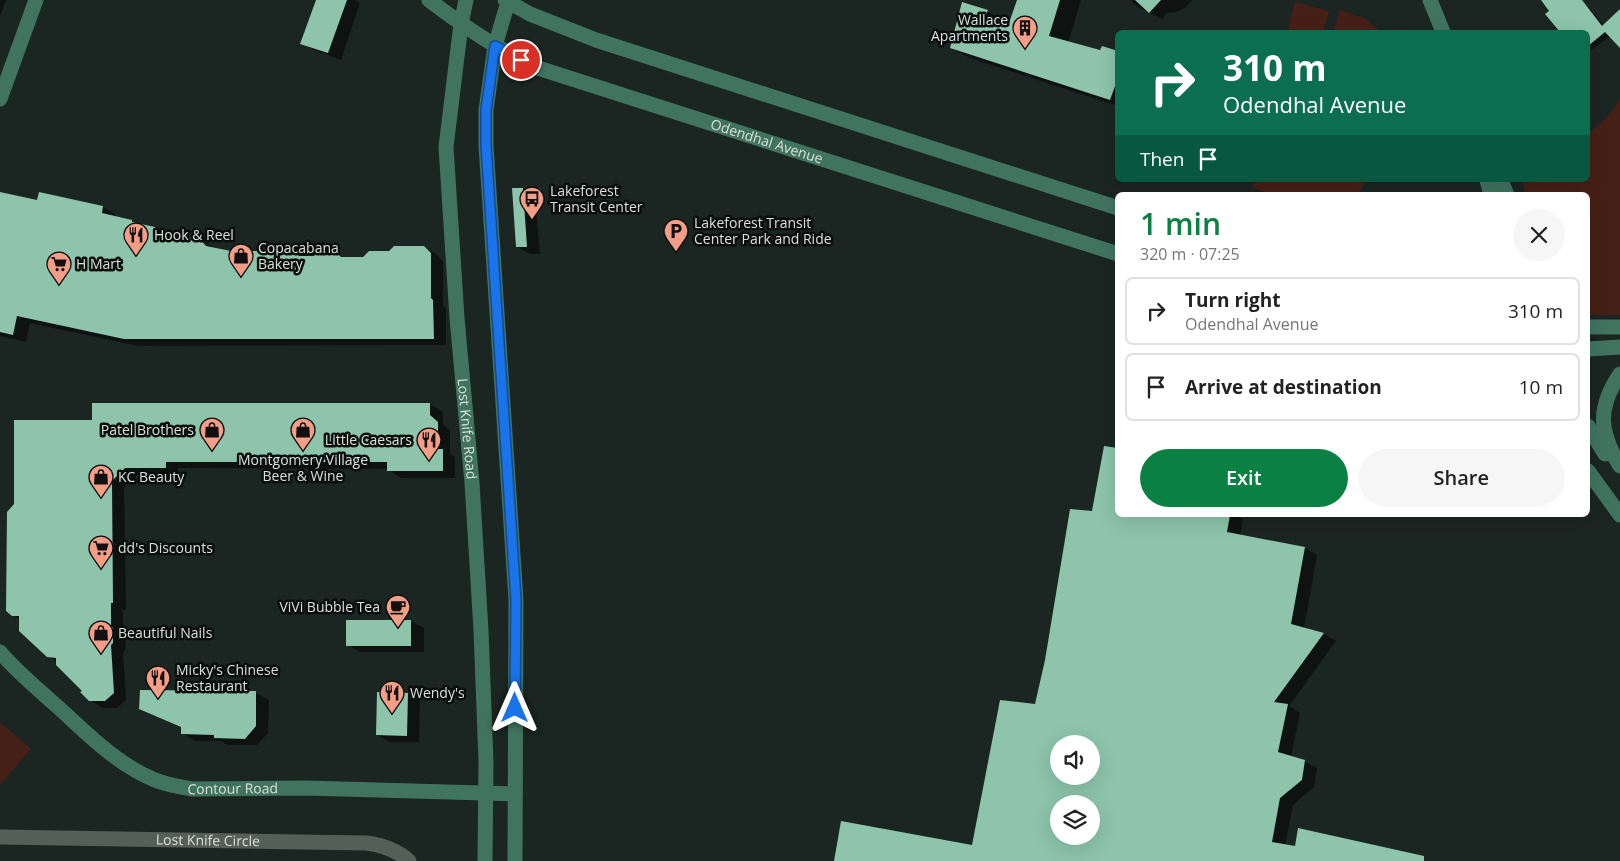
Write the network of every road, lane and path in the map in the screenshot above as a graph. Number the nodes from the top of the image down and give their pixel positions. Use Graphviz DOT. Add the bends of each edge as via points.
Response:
graph roads {
  1 [pos="36,0"];
  2 [pos="429,0"];
  3 [pos="466,0"];
  4 [pos="1430,0"];
  5 [pos="507,1"];
  6 [pos="461,24"];
  7 [pos="1442,30"];
  8 [pos="495,46"];
  9 [pos="0,99"];
  10 [pos="1115,207"];
  11 [pos="1115,253"];
  12 [pos="1590,327"];
  13 [pos="1620,327"];
  14 [pos="1620,347"];
  15 [pos="1590,349"];
  16 [pos="1620,374"];
  17 [pos="1590,429"];
  18 [pos="1620,466"];
  19 [pos="1620,472"];
  20 [pos="1590,474"];
  21 [pos="1620,515"];
  22 [pos="0,652"];
  23 [pos="486,793"];
  24 [pos="515,794"];
  25 [pos="0,837"];
  26 [pos="409,861"];
  27 [pos="485,861"];
  28 [pos="515,861"];
  1 -- 9 [label="street"];
  2 -- 6 [label="street, Odendhal Avenue"];
  3 -- 6 [label="street, Lost Knife Road"];
  4 -- 7 [label="street"];
  5 -- 8 [label="street"];
  5 -- 10 [label="street" via="530,14 596,40"];
  6 -- 8 [label="street, Odendhal Avenue"];
  6 -- 23 [label="street, Lost Knife Road" via="446,147 481,630"];
  8 -- 11 [label="street, Odendhal Avenue" via="538,68"];
  8 -- 24 [label="street" via="486,110 486,146 516,600"];
  12 -- 13 [label="street"];
  14 -- 15 [label="street"];
  16 -- 18 [label="street" via="1609,396 1603,430"];
  17 -- 19 [label="street"];
  20 -- 21 [label="street"];
  22 -- 23 [label="street, Contour Road" via="13,668 103,747 138,771 174,786 192,789 306,788"];
  23 -- 24 [label="street, Contour Road"];
  23 -- 27 [label="street, Lost Knife Road"];
  24 -- 28 [label="street"];
  25 -- 26 [label="street, Lost Knife Circle" via="366,843 379,844"];
}
